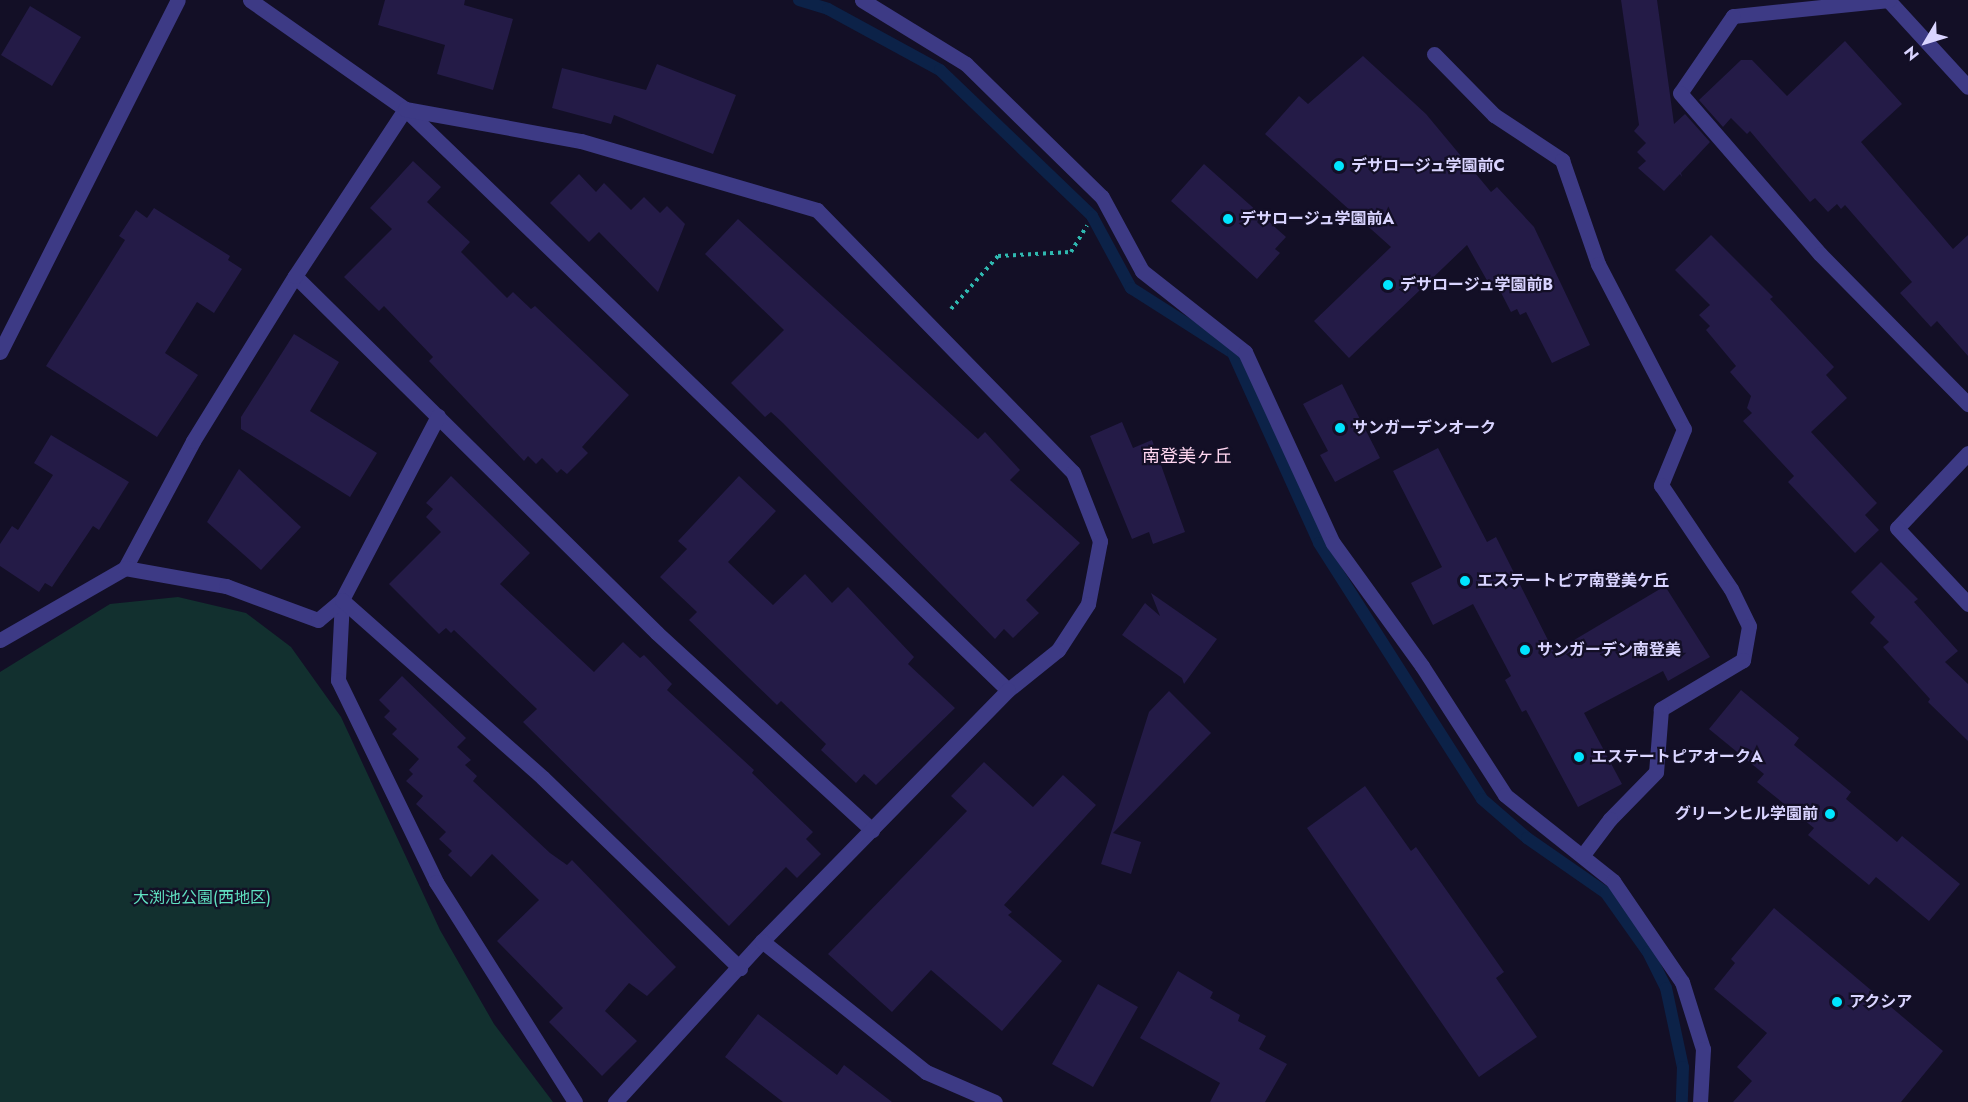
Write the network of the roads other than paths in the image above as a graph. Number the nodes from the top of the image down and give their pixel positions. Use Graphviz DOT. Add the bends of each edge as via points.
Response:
graph roads {
  1 [pos="178,0"];
  2 [pos="250,0"];
  3 [pos="862,0"];
  4 [pos="1888,0"];
  5 [pos="1434,54"];
  6 [pos="1968,87"];
  7 [pos="405,109"];
  8 [pos="294,276"];
  9 [pos="0,352"];
  10 [pos="1968,404"];
  11 [pos="438,416"];
  12 [pos="1968,453"];
  13 [pos="125,568"];
  14 [pos="342,600"];
  15 [pos="1968,604"];
  16 [pos="0,640"];
  17 [pos="1008,690"];
  18 [pos="872,830"];
  19 [pos="1582,856"];
  20 [pos="762,941"];
  21 [pos="740,968"];
  22 [pos="575,1102"];
  23 [pos="615,1102"];
  24 [pos="995,1102"];
  25 [pos="1700,1102"];
  1 -- 9 [label="street"];
  2 -- 7 [label="street"];
  3 -- 19 [label="street" via="966,64 1102,197 1142,271 1245,352 1333,543 1422,666 1505,795"];
  4 -- 6 [label="street"];
  4 -- 10 [label="street" via="1733,16 1680,93 1820,254"];
  5 -- 19 [label="street" via="1494,115 1562,160 1598,264 1684,429 1661,485 1731,589 1749,626 1743,660 1661,709 1656,772 1610,819"];
  7 -- 8 [label="street"];
  7 -- 17 [label="street"];
  7 -- 17 [label="street" via="581,141 817,210 1073,472 1100,542 1088,604 1058,650"];
  8 -- 11 [label="street"];
  8 -- 13 [label="street" via="193,441"];
  11 -- 14 [label="street"];
  11 -- 18 [label="street" via="657,633"];
  12 -- 15 [label="street" via="1897,528"];
  13 -- 14 [label="street" via="226,586 318,620"];
  13 -- 16 [label="street"];
  14 -- 21 [label="street" via="543,778"];
  14 -- 22 [label="street" via="338,681 436,882"];
  17 -- 18 [label="street"];
  18 -- 20 [label="street"];
  19 -- 25 [label="street" via="1613,881 1682,982 1703,1049"];
  20 -- 21 [label="street"];
  20 -- 24 [label="street" via="926,1072"];
  21 -- 23 [label="street"];
}
